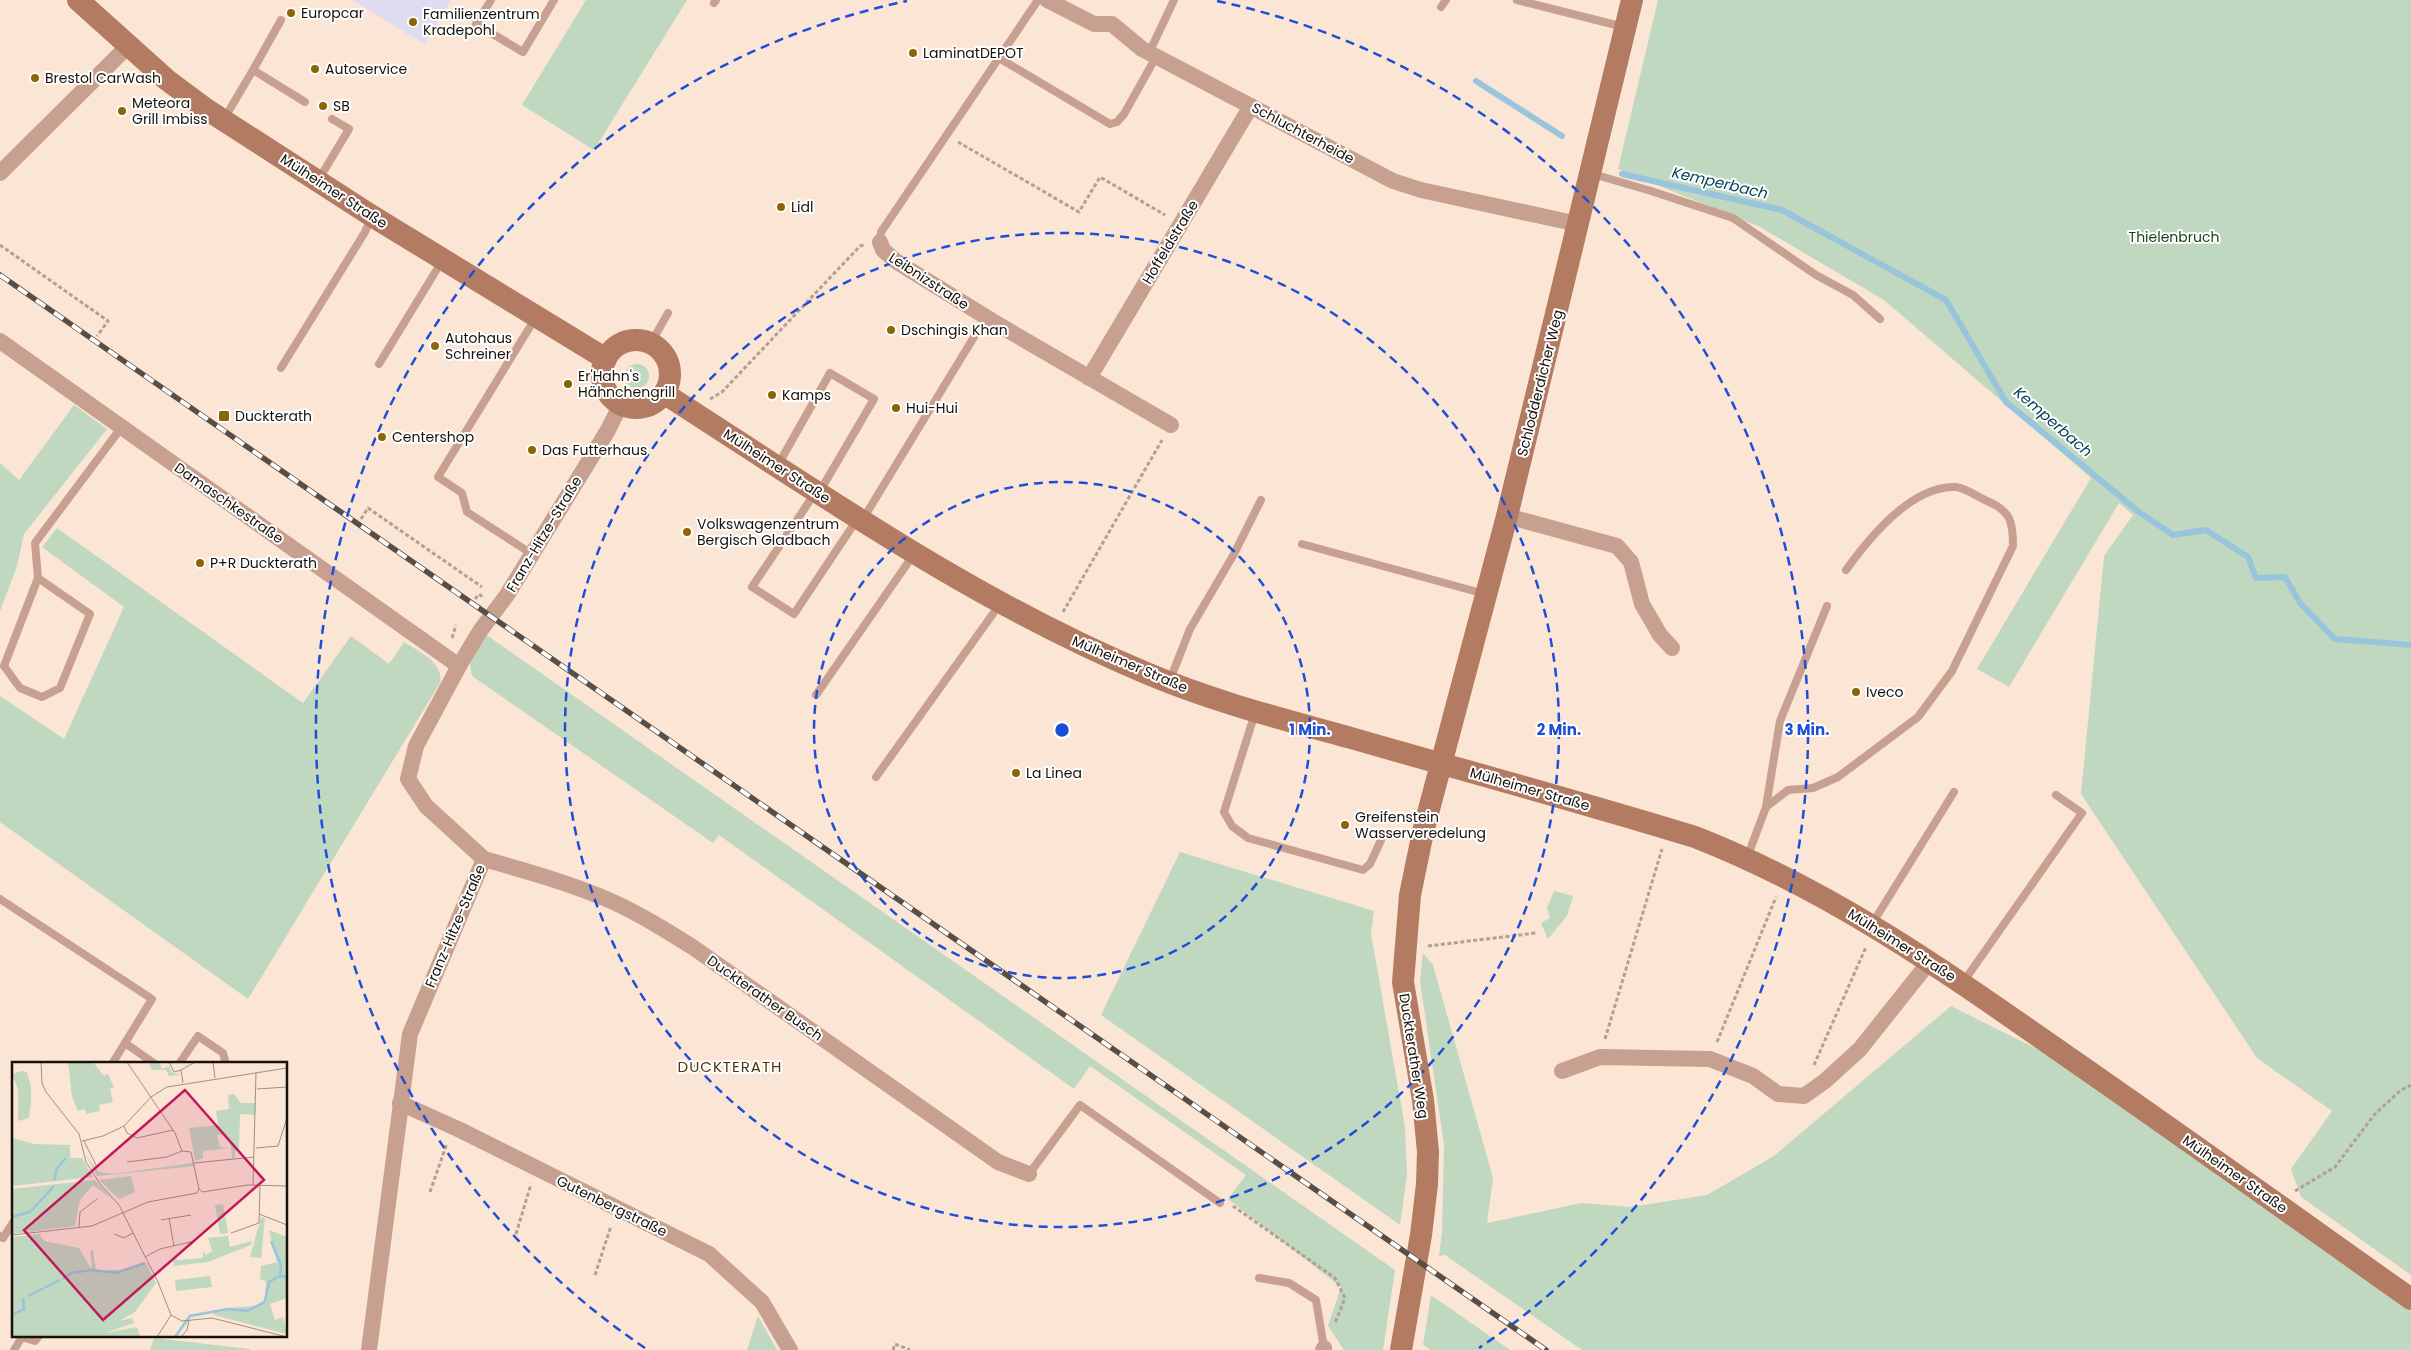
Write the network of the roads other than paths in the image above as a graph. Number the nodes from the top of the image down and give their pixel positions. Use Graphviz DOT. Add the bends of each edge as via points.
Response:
graph roads {
  1 [pos="78,0"];
  2 [pos="491,0"];
  3 [pos="554,0"];
  4 [pos="1038,0"];
  5 [pos="1047,0"];
  6 [pos="1174,0"];
  7 [pos="1517,0"];
  8 [pos="1632,0"];
  9 [pos="281,20"];
  10 [pos="1626,27"];
  11 [pos="128,46"];
  12 [pos="1152,55"];
  13 [pos="999,58"];
  14 [pos="253,70"];
  15 [pos="305,102"];
  16 [pos="1251,106"];
  17 [pos="332,119"];
  18 [pos="223,120"];
  19 [pos="0,173"];
  20 [pos="1591,173"];
  21 [pos="318,181"];
  22 [pos="372,216"];
  23 [pos="1578,224"];
  24 [pos="880,242"];
  25 [pos="443,260"];
  26 [pos="668,313"];
  27 [pos="536,317"];
  28 [pos="1880,319"];
  29 [pos="974,337"];
  30 [pos="0,341"];
  31 [pos="651,343"];
  32 [pos="606,359"];
  33 [pos="379,364"];
  34 [pos="281,368"];
  35 [pos="1089,378"];
  36 [pos="664,394"];
  37 [pos="621,404"];
  38 [pos="1171,425"];
  39 [pos="121,428"];
  40 [pos="777,466"];
  41 [pos="818,492"];
  42 [pos="1261,500"];
  43 [pos="1507,516"];
  44 [pos="860,519"];
  45 [pos="1302,544"];
  46 [pos="915,552"];
  47 [pos="532,554"];
  48 [pos="1846,570"];
  49 [pos="38,578"];
  50 [pos="1487,594"];
  51 [pos="1001,602"];
  52 [pos="1827,606"];
  53 [pos="1672,648"];
  54 [pos="459,666"];
  55 [pos="1170,682"];
  56 [pos="816,695"];
  57 [pos="1256,711"];
  58 [pos="1442,764"];
  59 [pos="876,777"];
  60 [pos="1954,792"];
  61 [pos="2056,795"];
  62 [pos="1766,807"];
  63 [pos="1381,840"];
  64 [pos="1747,858"];
  65 [pos="484,859"];
  66 [pos="0,899"];
  67 [pos="1872,924"];
  68 [pos="1930,961"];
  69 [pos="1962,983"];
  70 [pos="125,1043"];
  71 [pos="113,1062"];
  72 [pos="152,1062"];
  73 [pos="181,1062"];
  74 [pos="225,1062"];
  75 [pos="1562,1071"];
  76 [pos="400,1103"];
  77 [pos="1029,1174"];
  78 [pos="1220,1203"];
  79 [pos="12,1224"];
  80 [pos="0,1236"];
  81 [pos="1259,1278"];
  82 [pos="2411,1299"];
  83 [pos="22,1338"];
  84 [pos="22,1338"];
  85 [pos="37,1338"];
  86 [pos="1324,1349"];
  87 [pos="14,1350"];
  88 [pos="369,1350"];
  89 [pos="790,1350"];
  90 [pos="1401,1350"];
  1 -- 11 [label="main road, Mülheimer Straße"];
  2 -- 3 [label="lane" via="476,24 523,52"];
  4 -- 13 [label="lane"];
  5 -- 12 [label="street, Schluchterheide" via="1094,24 1112,24"];
  6 -- 12 [label="lane"];
  7 -- 10 [label="lane"];
  8 -- 10 [label="main road, Schlodderdicher Weg"];
  9 -- 14 [label="lane"];
  10 -- 20 [label="main road, Schlodderdicher Weg"];
  11 -- 18 [label="main road, Mülheimer Straße" via="167,80"];
  11 -- 19 [label="street"];
  12 -- 13 [label="lane" via="1124,114 1110,124"];
  12 -- 16 [label="street, Schluchterheide"];
  13 -- 24 [label="lane, Leibnizstraße" via="881,232"];
  14 -- 15 [label="lane"];
  14 -- 18 [label="lane"];
  16 -- 23 [label="street, Schluchterheide" via="1394,181 1421,190"];
  16 -- 35 [label="street, Hoffeldstraße"];
  17 -- 21 [label="lane" via="348,129"];
  18 -- 21 [label="main road, Mülheimer Straße"];
  20 -- 23 [label="main road, Schlodderdicher Weg"];
  20 -- 28 [label="lane" via="1733,218 1816,275 1854,295"];
  21 -- 22 [label="main road, Mülheimer Straße"];
  22 -- 25 [label="main road, Mülheimer Straße"];
  22 -- 34 [label="lane"];
  23 -- 43 [label="main road, Schlodderdicher Weg"];
  24 -- 35 [label="street, Leibnizstraße" via="883,250 897,262"];
  25 -- 27 [label="main road, Mülheimer Straße"];
  25 -- 33 [label="lane"];
  26 -- 31 [label="lane"];
  27 -- 32 [label="main road, Mülheimer Straße"];
  27 -- 47 [label="lane" via="438,478 462,493 467,512"];
  29 -- 44 [label="lane"];
  30 -- 39 [label="street, Damaschkestraße"];
  31 -- 32 [label="main road" via="641,340 620,344"];
  31 -- 36 [label="main road" via="661,350 671,371 670,383"];
  32 -- 37 [label="main road" via="602,380 606,390"];
  35 -- 38 [label="street, Leibnizstraße"];
  36 -- 37 [label="main road" via="658,401 640,408"];
  36 -- 40 [label="main road, Mülheimer Straße"];
  37 -- 47 [label="street, Franz-Hitze-Straße"];
  39 -- 49 [label="lane" via="35,543"];
  39 -- 54 [label="street, Damaschkestraße"];
  40 -- 41 [label="main road, Mülheimer Straße"];
  40 -- 41 [label="lane" via="830,373 874,399"];
  41 -- 44 [label="main road, Mülheimer Straße"];
  41 -- 44 [label="lane" via="752,588 794,614"];
  42 -- 55 [label="lane" via="1190,630"];
  43 -- 50 [label="main road, Schlodderdicher Weg"];
  43 -- 53 [label="street" via="1617,546 1632,562 1642,604 1660,635"];
  44 -- 46 [label="main road, Mülheimer Straße"];
  45 -- 50 [label="lane"];
  46 -- 51 [label="main road, Mülheimer Straße"];
  46 -- 56 [label="lane"];
  47 -- 54 [label="street, Franz-Hitze-Straße"];
  48 -- 62 [label="lane" via="1864,546 1900,510 1938,489 1958,487 2002,507 2013,525 2012,546 1952,671 1918,717 1838,777 1813,788 1788,790"];
  49 -- 49 [label="lane" via="4,666 20,688 42,697 60,688 90,614"];
  50 -- 58 [label="main road, Schlodderdicher Weg"];
  51 -- 55 [label="main road, Mülheimer Straße" via="1053,630"];
  51 -- 59 [label="lane"];
  52 -- 62 [label="lane" via="1780,721"];
  54 -- 65 [label="street, Franz-Hitze-Straße" via="416,746 408,779 426,806"];
  55 -- 57 [label="main road, Mülheimer Straße"];
  57 -- 58 [label="main road, Mülheimer Straße"];
  57 -- 63 [label="lane" via="1224,812 1232,826 1248,838 1363,870 1370,864"];
  58 -- 64 [label="main road, Mülheimer Straße" via="1686,834"];
  58 -- 90 [label="main road, Duckterather Weg" via="1416,863 1405,944 1403,982 1423,1100 1428,1152 1421,1235"];
  60 -- 67 [label="lane"];
  61 -- 69 [label="lane" via="2082,813"];
  62 -- 64 [label="lane"];
  64 -- 67 [label="main road, Mülheimer Straße"];
  65 -- 76 [label="street, Franz-Hitze-Straße" via="410,1034"];
  65 -- 77 [label="street, Duckterather Busch" via="610,901 652,922 694,948 998,1162"];
  66 -- 70 [label="lane" via="152,999"];
  67 -- 68 [label="main road, Mülheimer Straße"];
  68 -- 69 [label="main road, Mülheimer Straße"];
  68 -- 75 [label="street" via="1860,1049 1804,1096 1778,1094 1753,1076 1710,1059 1600,1057"];
  69 -- 82 [label="main road, Mülheimer Straße"];
  70 -- 71 [label="lane"];
  70 -- 72 [label="lane"];
  73 -- 74 [label="lane" via="198,1036 223,1053"];
  76 -- 88 [label="street, Franz-Hitze-Straße"];
  76 -- 89 [label="street, Gutenbergstraße" via="709,1254 762,1302"];
  77 -- 78 [label="lane" via="1080,1105"];
  79 -- 80 [label="lane" via="3,1238"];
  81 -- 86 [label="lane" via="1288,1283 1316,1300"];
  83 -- 87 [label="lane"];
  84 -- 85 [label="lane" via="35,1342"];
}
